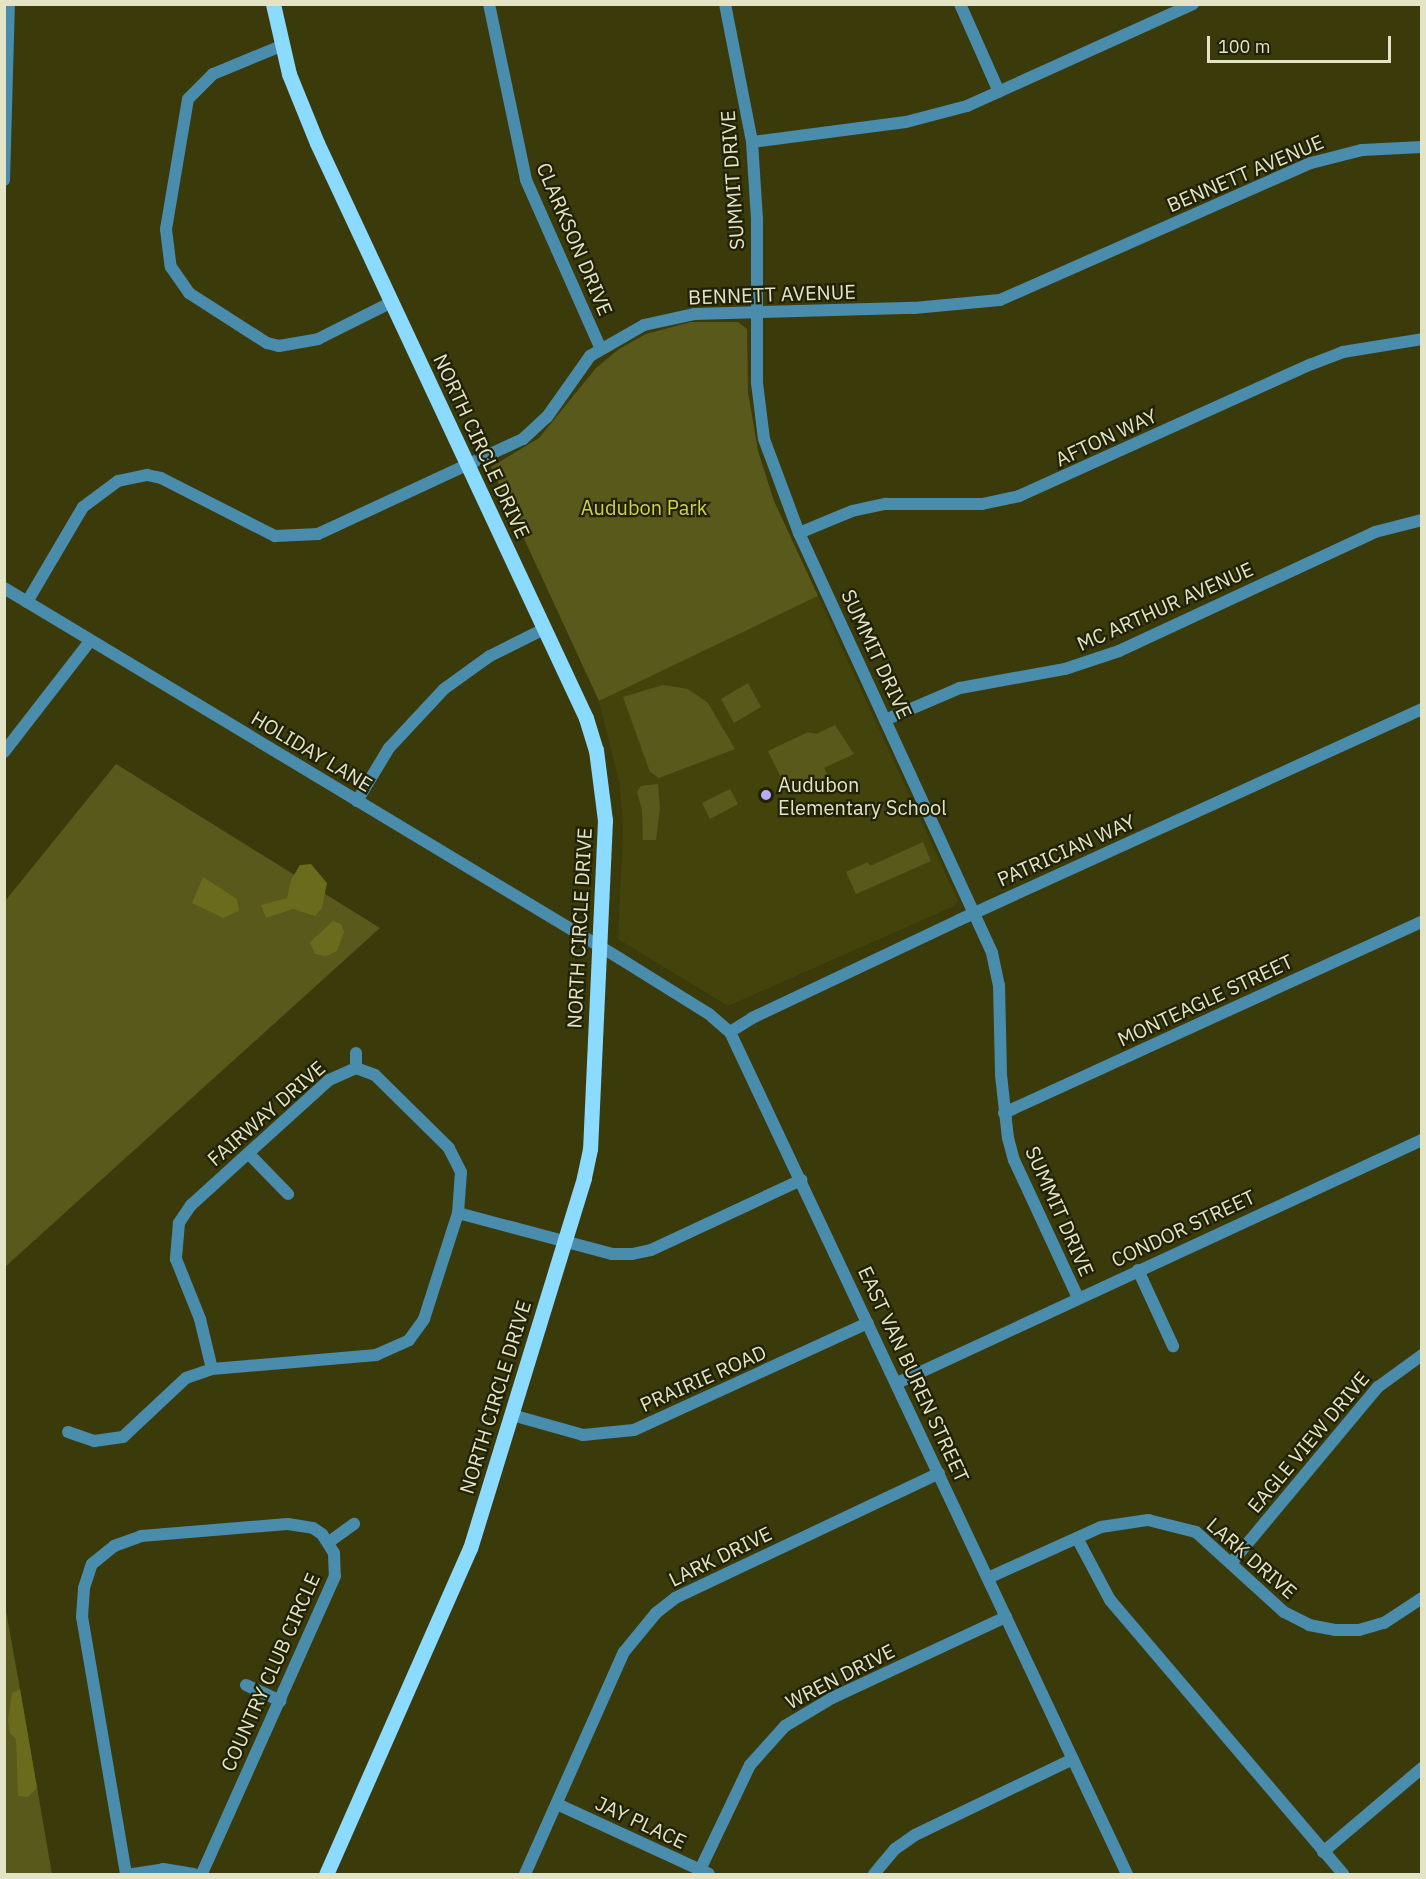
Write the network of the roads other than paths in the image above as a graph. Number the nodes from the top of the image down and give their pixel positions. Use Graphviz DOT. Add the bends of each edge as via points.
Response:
graph roads {
  1 [pos="9,4"];
  2 [pos="273,4"];
  3 [pos="489,4"];
  4 [pos="725,4"];
  5 [pos="960,4"];
  6 [pos="1193,4"];
  7 [pos="281,46"];
  8 [pos="999,92"];
  9 [pos="752,142"];
  10 [pos="1422,147"];
  11 [pos="4,180"];
  12 [pos="392,302"];
  13 [pos="756,314"];
  14 [pos="1422,339"];
  15 [pos="600,347"];
  16 [pos="468,467"];
  17 [pos="1422,520"];
  18 [pos="799,533"];
  19 [pos="4,588"];
  20 [pos="27,602"];
  21 [pos="544,629"];
  22 [pos="90,640"];
  23 [pos="1422,710"];
  24 [pos="885,720"];
  25 [pos="4,752"];
  26 [pos="357,801"];
  27 [pos="975,912"];
  28 [pos="1422,922"];
  29 [pos="600,947"];
  30 [pos="730,1032"];
  31 [pos="356,1053"];
  32 [pos="356,1068"];
  33 [pos="1005,1113"];
  34 [pos="1422,1140"];
  35 [pos="249,1154"];
  36 [pos="801,1180"];
  37 [pos="288,1194"];
  38 [pos="458,1214"];
  39 [pos="565,1241"];
  40 [pos="1138,1270"];
  41 [pos="1078,1298"];
  42 [pos="868,1323"];
  43 [pos="1173,1347"];
  44 [pos="1422,1355"];
  45 [pos="212,1369"];
  46 [pos="897,1383"];
  47 [pos="512,1415"];
  48 [pos="68,1432"];
  49 [pos="939,1473"];
  50 [pos="354,1524"];
  51 [pos="1077,1538"];
  52 [pos="329,1542"];
  53 [pos="1232,1562"];
  54 [pos="988,1578"];
  55 [pos="1422,1598"];
  56 [pos="1006,1617"];
  57 [pos="246,1684"];
  58 [pos="280,1701"];
  59 [pos="1073,1759"];
  60 [pos="1422,1768"];
  61 [pos="557,1804"];
  62 [pos="1323,1852"];
  63 [pos="702,1873"];
  64 [pos="126,1875"];
  65 [pos="132,1875"];
  66 [pos="194,1875"];
  67 [pos="202,1875"];
  68 [pos="326,1875"];
  69 [pos="525,1875"];
  70 [pos="874,1875"];
  71 [pos="1127,1875"];
  72 [pos="1343,1875"];
  1 -- 11 [label="street"];
  2 -- 7 [label="main road, NORTH CIRCLE DRIVE"];
  3 -- 15 [label="street, CLARKSON DRIVE" via="526,180"];
  4 -- 9 [label="street, SUMMIT DRIVE"];
  5 -- 8 [label="street"];
  6 -- 8 [label="street"];
  7 -- 12 [label="main road, NORTH CIRCLE DRIVE" via="298,99"];
  7 -- 12 [label="street" via="213,74 188,99 166,229 171,267 189,292 267,343 279,346 318,339"];
  8 -- 9 [label="street" via="967,106 906,122"];
  9 -- 13 [label="street, SUMMIT DRIVE" via="757,219"];
  10 -- 13 [label="street, BENNETT AVENUE" via="1362,150 1311,163 1000,300 914,308"];
  12 -- 16 [label="main road, NORTH CIRCLE DRIVE"];
  13 -- 15 [label="street, BENNETT AVENUE" via="675,317 644,325"];
  13 -- 18 [label="street, SUMMIT DRIVE" via="762,426 776,478"];
  14 -- 18 [label="street, AFTON WAY" via="1343,352 1312,364 1019,496 982,504 886,504 852,511"];
  15 -- 16 [label="street, BENNETT AVENUE" via="581,365 533,431"];
  16 -- 20 [label="street, BENNETT AVENUE" via="339,526 303,538 265,532 193,490 161,477 147,475 118,481 83,507"];
  16 -- 21 [label="main road, NORTH CIRCLE DRIVE"];
  17 -- 24 [label="street, MC ARTHUR AVENUE" via="1375,532 1099,659 960,688"];
  18 -- 24 [label="street, SUMMIT DRIVE"];
  19 -- 20 [label="street, HOLIDAY LANE"];
  20 -- 22 [label="street, HOLIDAY LANE"];
  21 -- 26 [label="street" via="490,656 438,695 389,748"];
  21 -- 29 [label="main road, NORTH CIRCLE DRIVE" via="586,718 602,783"];
  22 -- 25 [label="street"];
  22 -- 26 [label="street, HOLIDAY LANE"];
  23 -- 27 [label="street, PATRICIAN WAY"];
  24 -- 27 [label="street, SUMMIT DRIVE"];
  26 -- 29 [label="street, HOLIDAY LANE"];
  27 -- 30 [label="street, PATRICIAN WAY"];
  27 -- 33 [label="street, SUMMIT DRIVE" via="999,985"];
  28 -- 33 [label="street, MONTEAGLE STREET"];
  29 -- 30 [label="street, EAST VAN BUREN STREET" via="709,1014"];
  29 -- 39 [label="main road, NORTH CIRCLE DRIVE" via="590,1149"];
  30 -- 36 [label="street, EAST VAN BUREN STREET"];
  31 -- 32 [label="street"];
  32 -- 35 [label="street, FAIRWAY DRIVE" via="329,1080"];
  32 -- 38 [label="street, FAIRWAY DRIVE" via="383,1081 449,1148 461,1172"];
  33 -- 41 [label="street, SUMMIT DRIVE" via="1014,1160"];
  34 -- 40 [label="street, CONDOR STREET"];
  35 -- 37 [label="street"];
  35 -- 45 [label="street, FAIRWAY DRIVE" via="191,1205 176,1233 176,1259 200,1319"];
  36 -- 39 [label="street" via="651,1250 612,1254"];
  36 -- 42 [label="street, EAST VAN BUREN STREET"];
  38 -- 39 [label="street"];
  38 -- 45 [label="street, FAIRWAY DRIVE" via="424,1319 401,1347 376,1355"];
  39 -- 47 [label="main road, NORTH CIRCLE DRIVE"];
  40 -- 41 [label="street, CONDOR STREET"];
  40 -- 43 [label="street"];
  41 -- 46 [label="street, CONDOR STREET"];
  42 -- 46 [label="street, EAST VAN BUREN STREET"];
  42 -- 47 [label="street, PRAIRIE ROAD" via="634,1430 583,1435"];
  44 -- 53 [label="street, EAGLE VIEW DRIVE" via="1378,1387"];
  45 -- 48 [label="street, FAIRWAY DRIVE" via="186,1378 123,1437 94,1441"];
  46 -- 49 [label="street, EAST VAN BUREN STREET"];
  47 -- 68 [label="main road, NORTH CIRCLE DRIVE" via="470,1548"];
  49 -- 54 [label="street, EAST VAN BUREN STREET"];
  49 -- 61 [label="street, LARK DRIVE" via="675,1598 656,1613 624,1652"];
  50 -- 52 [label="street"];
  51 -- 53 [label="street, LARK DRIVE" via="1127,1520 1172,1523 1196,1532"];
  51 -- 54 [label="street, LARK DRIVE"];
  51 -- 62 [label="street" via="1110,1600"];
  52 -- 58 [label="street, COUNTRY CLUB CIRCLE" via="334,1553 335,1576"];
  52 -- 64 [label="street" via="313,1528 288,1524 141,1536 114,1546 92,1564 84,1588 82,1617"];
  53 -- 55 [label="street, LARK DRIVE" via="1284,1612 1309,1625 1335,1630 1384,1623"];
  54 -- 56 [label="street, EAST VAN BUREN STREET"];
  56 -- 59 [label="street, EAST VAN BUREN STREET"];
  56 -- 63 [label="street, WREN DRIVE" via="832,1698 785,1726 750,1765"];
  57 -- 58 [label="street"];
  58 -- 67 [label="street, COUNTRY CLUB CIRCLE"];
  59 -- 70 [label="street" via="915,1835 895,1849"];
  59 -- 71 [label="street, EAST VAN BUREN STREET"];
  60 -- 62 [label="street"];
  61 -- 63 [label="street, JAY PLACE"];
  61 -- 69 [label="street, LARK DRIVE"];
  62 -- 72 [label="street"];
  65 -- 66 [label="street" via="163,1869"];
}
